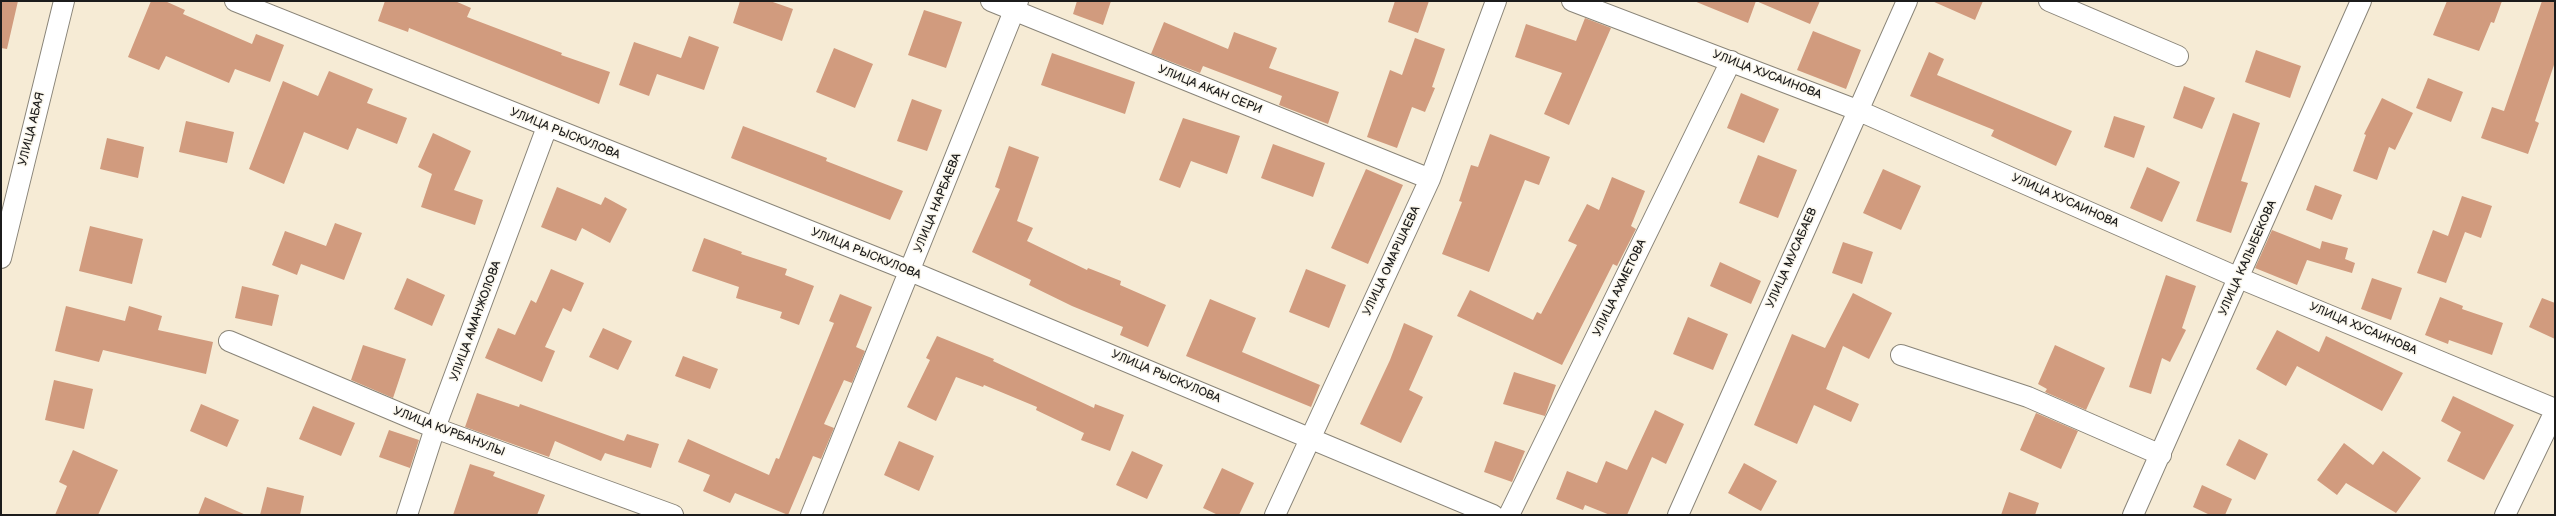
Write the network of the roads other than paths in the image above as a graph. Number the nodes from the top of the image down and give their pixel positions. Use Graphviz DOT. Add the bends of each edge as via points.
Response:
graph roads {
  1 [pos="64,1"];
  2 [pos="235,1"];
  3 [pos="991,1"];
  4 [pos="1496,1"];
  5 [pos="1572,1"];
  6 [pos="1907,1"];
  7 [pos="2049,1"];
  8 [pos="2361,1"];
  9 [pos="1016,5"];
  10 [pos="2178,56"];
  11 [pos="1731,61"];
  12 [pos="1857,110"];
  13 [pos="547,127"];
  14 [pos="1430,179"];
  15 [pos="1,258"];
  16 [pos="910,271"];
  17 [pos="2239,278"];
  18 [pos="229,341"];
  19 [pos="1901,355"];
  20 [pos="2555,410"];
  21 [pos="435,428"];
  22 [pos="1310,438"];
  23 [pos="2161,455"];
  24 [pos="407,515"];
  25 [pos="673,515"];
  26 [pos="811,515"];
  27 [pos="1275,515"];
  28 [pos="1494,515"];
  29 [pos="1508,515"];
  30 [pos="1678,515"];
  31 [pos="2133,515"];
  32 [pos="2505,515"];
  1 -- 15 [label="street, УЛИЦА АБАЯ"];
  2 -- 13 [label="street, УЛИЦА РЫСКУЛОВА"];
  3 -- 9 [label="street, УЛИЦА АКАН СЕРИ"];
  4 -- 14 [label="street, УЛИЦА ОМАРШАЕВА"];
  5 -- 11 [label="street, УЛИЦА ХУСАИНОВА"];
  6 -- 12 [label="street, УЛИЦА МУСАБАЕВ"];
  7 -- 10 [label="street"];
  8 -- 17 [label="street, УЛИЦА КАЛЫБЕКОВА"];
  9 -- 14 [label="street, УЛИЦА АКАН СЕРИ"];
  9 -- 16 [label="street, УЛИЦА НАРБАЕВА"];
  11 -- 12 [label="street, УЛИЦА ХУСАИНОВА"];
  11 -- 29 [label="street, УЛИЦА АХМЕТОВА"];
  12 -- 17 [label="street, УЛИЦА ХУСАИНОВА"];
  12 -- 30 [label="street, УЛИЦА МУСАБАЕВ"];
  13 -- 16 [label="street, УЛИЦА РЫСКУЛОВА"];
  13 -- 21 [label="street, УЛИЦА АМАНЖОЛОВА"];
  14 -- 22 [label="street, УЛИЦА ОМАРШАЕВА"];
  16 -- 22 [label="street, УЛИЦА РЫСКУЛОВА"];
  16 -- 26 [label="street, УЛИЦА НАРБАЕВА"];
  17 -- 20 [label="street, УЛИЦА ХУСАИНОВА"];
  17 -- 23 [label="street, УЛИЦА КАЛЫБЕКОВА"];
  18 -- 21 [label="street, УЛИЦА КУРБАНУЛЫ"];
  19 -- 23 [label="street" via="2028,397"];
  20 -- 32 [label="street"];
  21 -- 24 [label="street, УЛИЦА АМАНЖОЛОВА"];
  21 -- 25 [label="street, УЛИЦА КУРБАНУЛЫ"];
  22 -- 27 [label="street, УЛИЦА ОМАРШАЕВА"];
  22 -- 28 [label="street, УЛИЦА РЫСКУЛОВА"];
  23 -- 31 [label="street, УЛИЦА КАЛЫБЕКОВА"];
}
